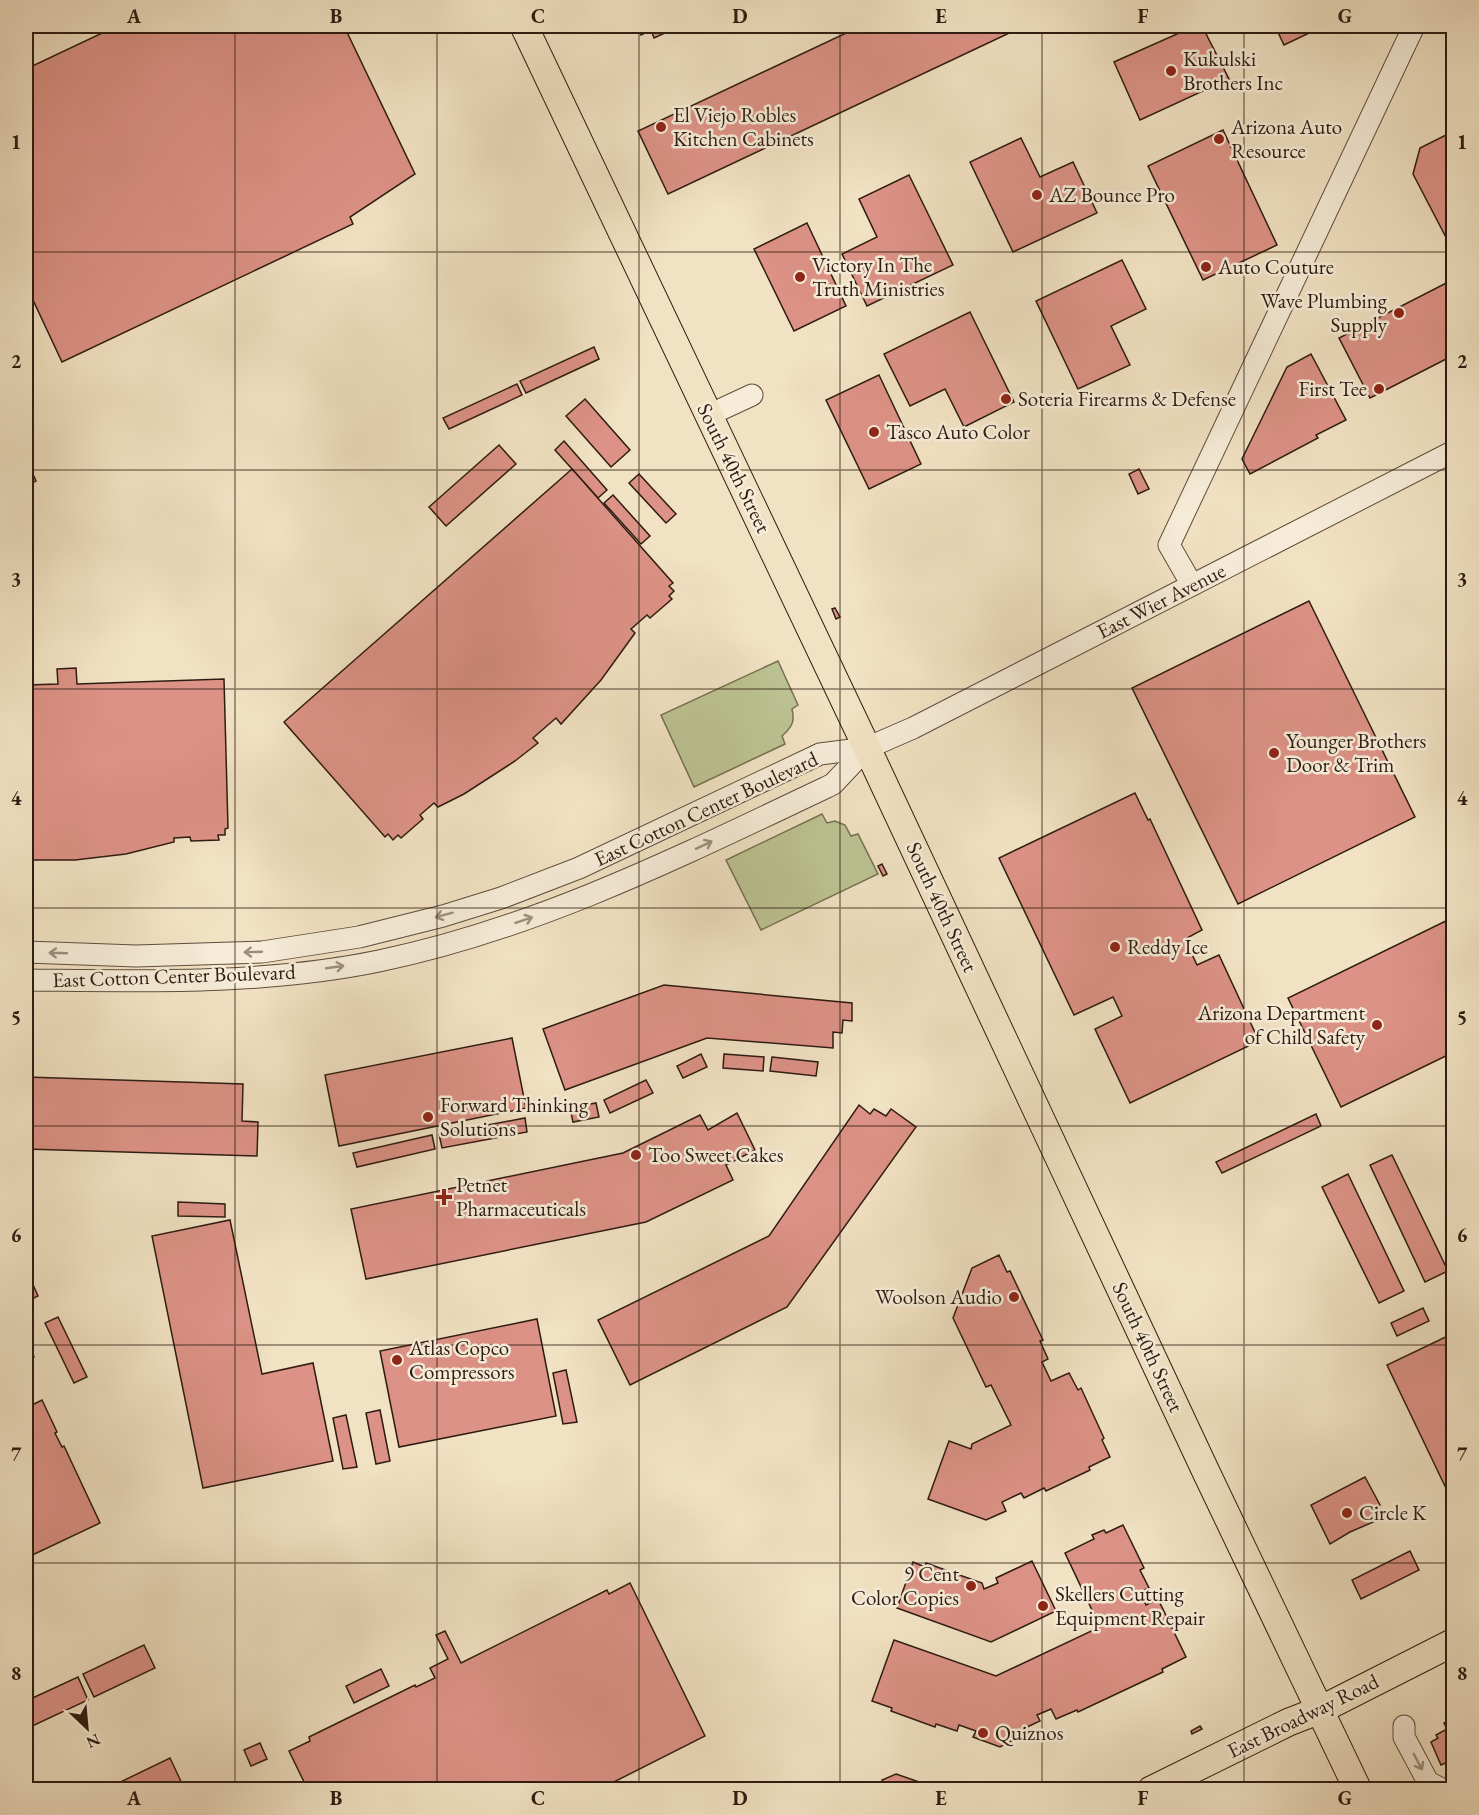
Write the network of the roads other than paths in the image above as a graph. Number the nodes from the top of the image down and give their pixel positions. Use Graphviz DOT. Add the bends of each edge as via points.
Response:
graph roads {
  1 [pos="524,26"];
  2 [pos="1414,26"];
  3 [pos="752,395"];
  4 [pos="709,416"];
  5 [pos="1454,451"];
  6 [pos="1192,585"];
  7 [pos="867,748"];
  8 [pos="26,952"];
  9 [pos="26,980"];
  10 [pos="1454,1642"];
  11 [pos="1320,1710"];
  12 [pos="1404,1726"];
  13 [pos="1151,1790"];
  14 [pos="1358,1790"];
  15 [pos="1444,1790"];
  1 -- 4 [label="main road, South 40th Street"];
  2 -- 6 [label="street" via="1168,545"];
  3 -- 4 [label="street"];
  4 -- 7 [label="main road, South 40th Street"];
  5 -- 6 [label="street, East Wier Avenue"];
  6 -- 7 [label="street, East Wier Avenue"];
  7 -- 8 [label="street, East Cotton Center Boulevard, one-way" via="820,754 579,868 521,891 359,937 262,952 136,956"];
  9 -- 7 [label="street, East Cotton Center Boulevard, one-way" via="264,977 378,961 467,939 580,901 827,787"];
  7 -- 11 [label="main road, South 40th Street"];
  10 -- 11 [label="main road, East Broadway Road"];
  11 -- 13 [label="main road, East Broadway Road"];
  11 -- 14 [label="main road, South 40th Street"];
  12 -- 15 [label="street, one-way" via="1404,1737 1428,1782"];
}
